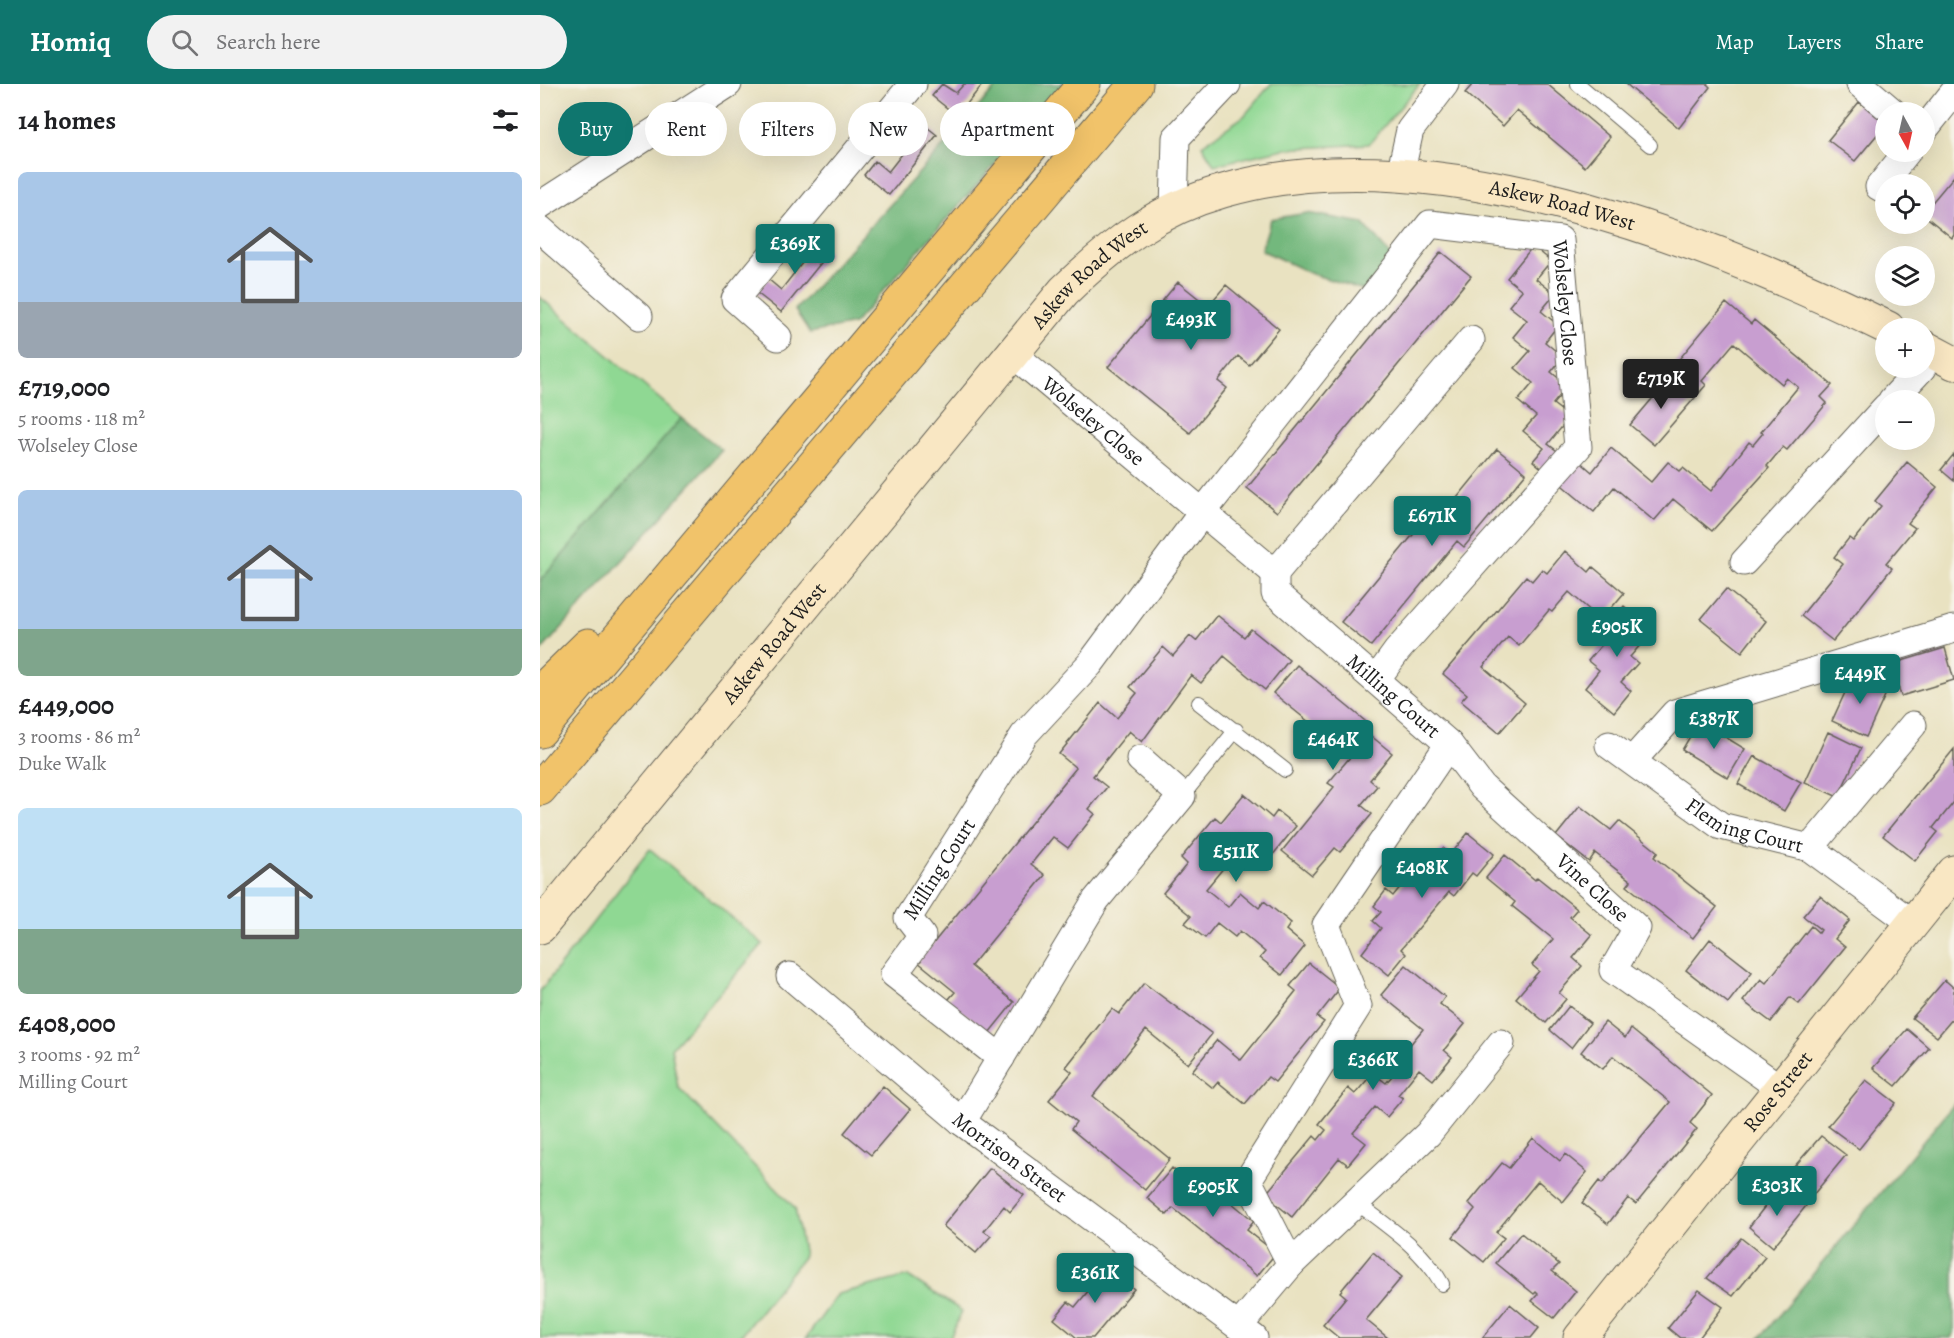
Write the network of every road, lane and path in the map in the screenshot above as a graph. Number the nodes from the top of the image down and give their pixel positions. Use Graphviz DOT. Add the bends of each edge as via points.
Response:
graph roads {
  1 [pos="728,84"];
  2 [pos="913,84"];
  3 [pos="1084,84"];
  4 [pos="1136,84"];
  5 [pos="1227,84"];
  6 [pos="1445,84"];
  7 [pos="1578,84"];
  8 [pos="1860,84"];
  9 [pos="1954,92"];
  10 [pos="1881,102"];
  11 [pos="1935,115"];
  12 [pos="1650,145"];
  13 [pos="1899,162"];
  14 [pos="1889,174"];
  15 [pos="1400,175"];
  16 [pos="540,205"];
  17 [pos="1174,210"];
  18 [pos="540,229"];
  19 [pos="639,315"];
  20 [pos="1875,322"];
  21 [pos="778,337"];
  22 [pos="1471,340"];
  23 [pos="1012,353"];
  24 [pos="1913,378"];
  25 [pos="1902,390"];
  26 [pos="1875,419"];
  27 [pos="1202,513"];
  28 [pos="713,525"];
  29 [pos="1744,562"];
  30 [pos="1275,573"];
  31 [pos="1954,629"];
  32 [pos="1376,680"];
  33 [pos="540,692"];
  34 [pos="1199,703"];
  35 [pos="1913,724"];
  36 [pos="1236,730"];
  37 [pos="540,731"];
  38 [pos="1449,744"];
  39 [pos="1609,745"];
  40 [pos="1140,759"];
  41 [pos="1632,761"];
  42 [pos="1285,770"];
  43 [pos="540,789"];
  44 [pos="1182,796"];
  45 [pos="1810,848"];
  46 [pos="1954,872"];
  47 [pos="1912,923"];
  48 [pos="540,927"];
  49 [pos="790,976"];
  50 [pos="1501,1043"];
  51 [pos="1001,1058"];
  52 [pos="1780,1088"];
  53 [pos="962,1122"];
  54 [pos="1356,1202"];
  55 [pos="1292,1264"];
  56 [pos="1442,1284"];
  57 [pos="1247,1332"];
  58 [pos="1580,1338"];
  1 -- 16 [label="street"];
  2 -- 21 [label="street" via="735,299"];
  3 -- 28 [label="highway"];
  4 -- 43 [label="highway"];
  5 -- 17 [label="street" via="1176,138"];
  6 -- 15 [label="street" via="1410,130"];
  7 -- 12 [label="lane"];
  8 -- 10 [label="street"];
  9 -- 11 [label="street"];
  13 -- 14 [label="street"];
  15 -- 17 [label="street, Askew Road West" via="1332,174 1262,181 1221,191"];
  15 -- 20 [label="street, Askew Road West" via="1534,198 1664,232 1814,292"];
  17 -- 23 [label="street, Askew Road West" via="1106,251 1064,291"];
  18 -- 19 [label="street"];
  22 -- 30 [label="street"];
  23 -- 27 [label="street, Wolseley Close"];
  23 -- 48 [label="street, Askew Road West"];
  24 -- 25 [label="street"];
  26 -- 29 [label="street"];
  27 -- 30 [label="street, Wolseley Close"];
  27 -- 32 [label="street, Wolseley Close" via="1430,224 1560,240 1578,447 1397,651"];
  27 -- 51 [label="street, Milling Court" via="1090,664 1024,735 908,918 922,936 894,974"];
  28 -- 33 [label="highway"];
  28 -- 37 [label="highway"];
  30 -- 32 [label="street, Milling Court" via="1275,593"];
  31 -- 41 [label="street" via="1675,713"];
  32 -- 38 [label="street, Milling Court"];
  34 -- 36 [label="lane"];
  35 -- 45 [label="street"];
  36 -- 42 [label="lane"];
  36 -- 44 [label="lane"];
  38 -- 52 [label="street, Vine Close" via="1482,787 1637,928 1613,970"];
  38 -- 55 [label="street, Milling Court" via="1326,926 1358,1006 1248,1180"];
  39 -- 41 [label="street, Fleming Court"];
  40 -- 44 [label="street"];
  41 -- 45 [label="street, Fleming Court" via="1720,826"];
  44 -- 51 [label="street" via="1096,900"];
  45 -- 47 [label="street, Fleming Court"];
  46 -- 47 [label="street, Rose Street"];
  47 -- 52 [label="street, Rose Street"];
  49 -- 53 [label="street, Morrison Street"];
  50 -- 54 [label="street, Morrison Street" via="1428,1134"];
  51 -- 53 [label="street"];
  52 -- 58 [label="street, Rose Street"];
  53 -- 57 [label="street, Morrison Street"];
  54 -- 55 [label="street, Morrison Street"];
  54 -- 56 [label="lane" via="1412,1243"];
  55 -- 57 [label="street, Morrison Street"];
}
